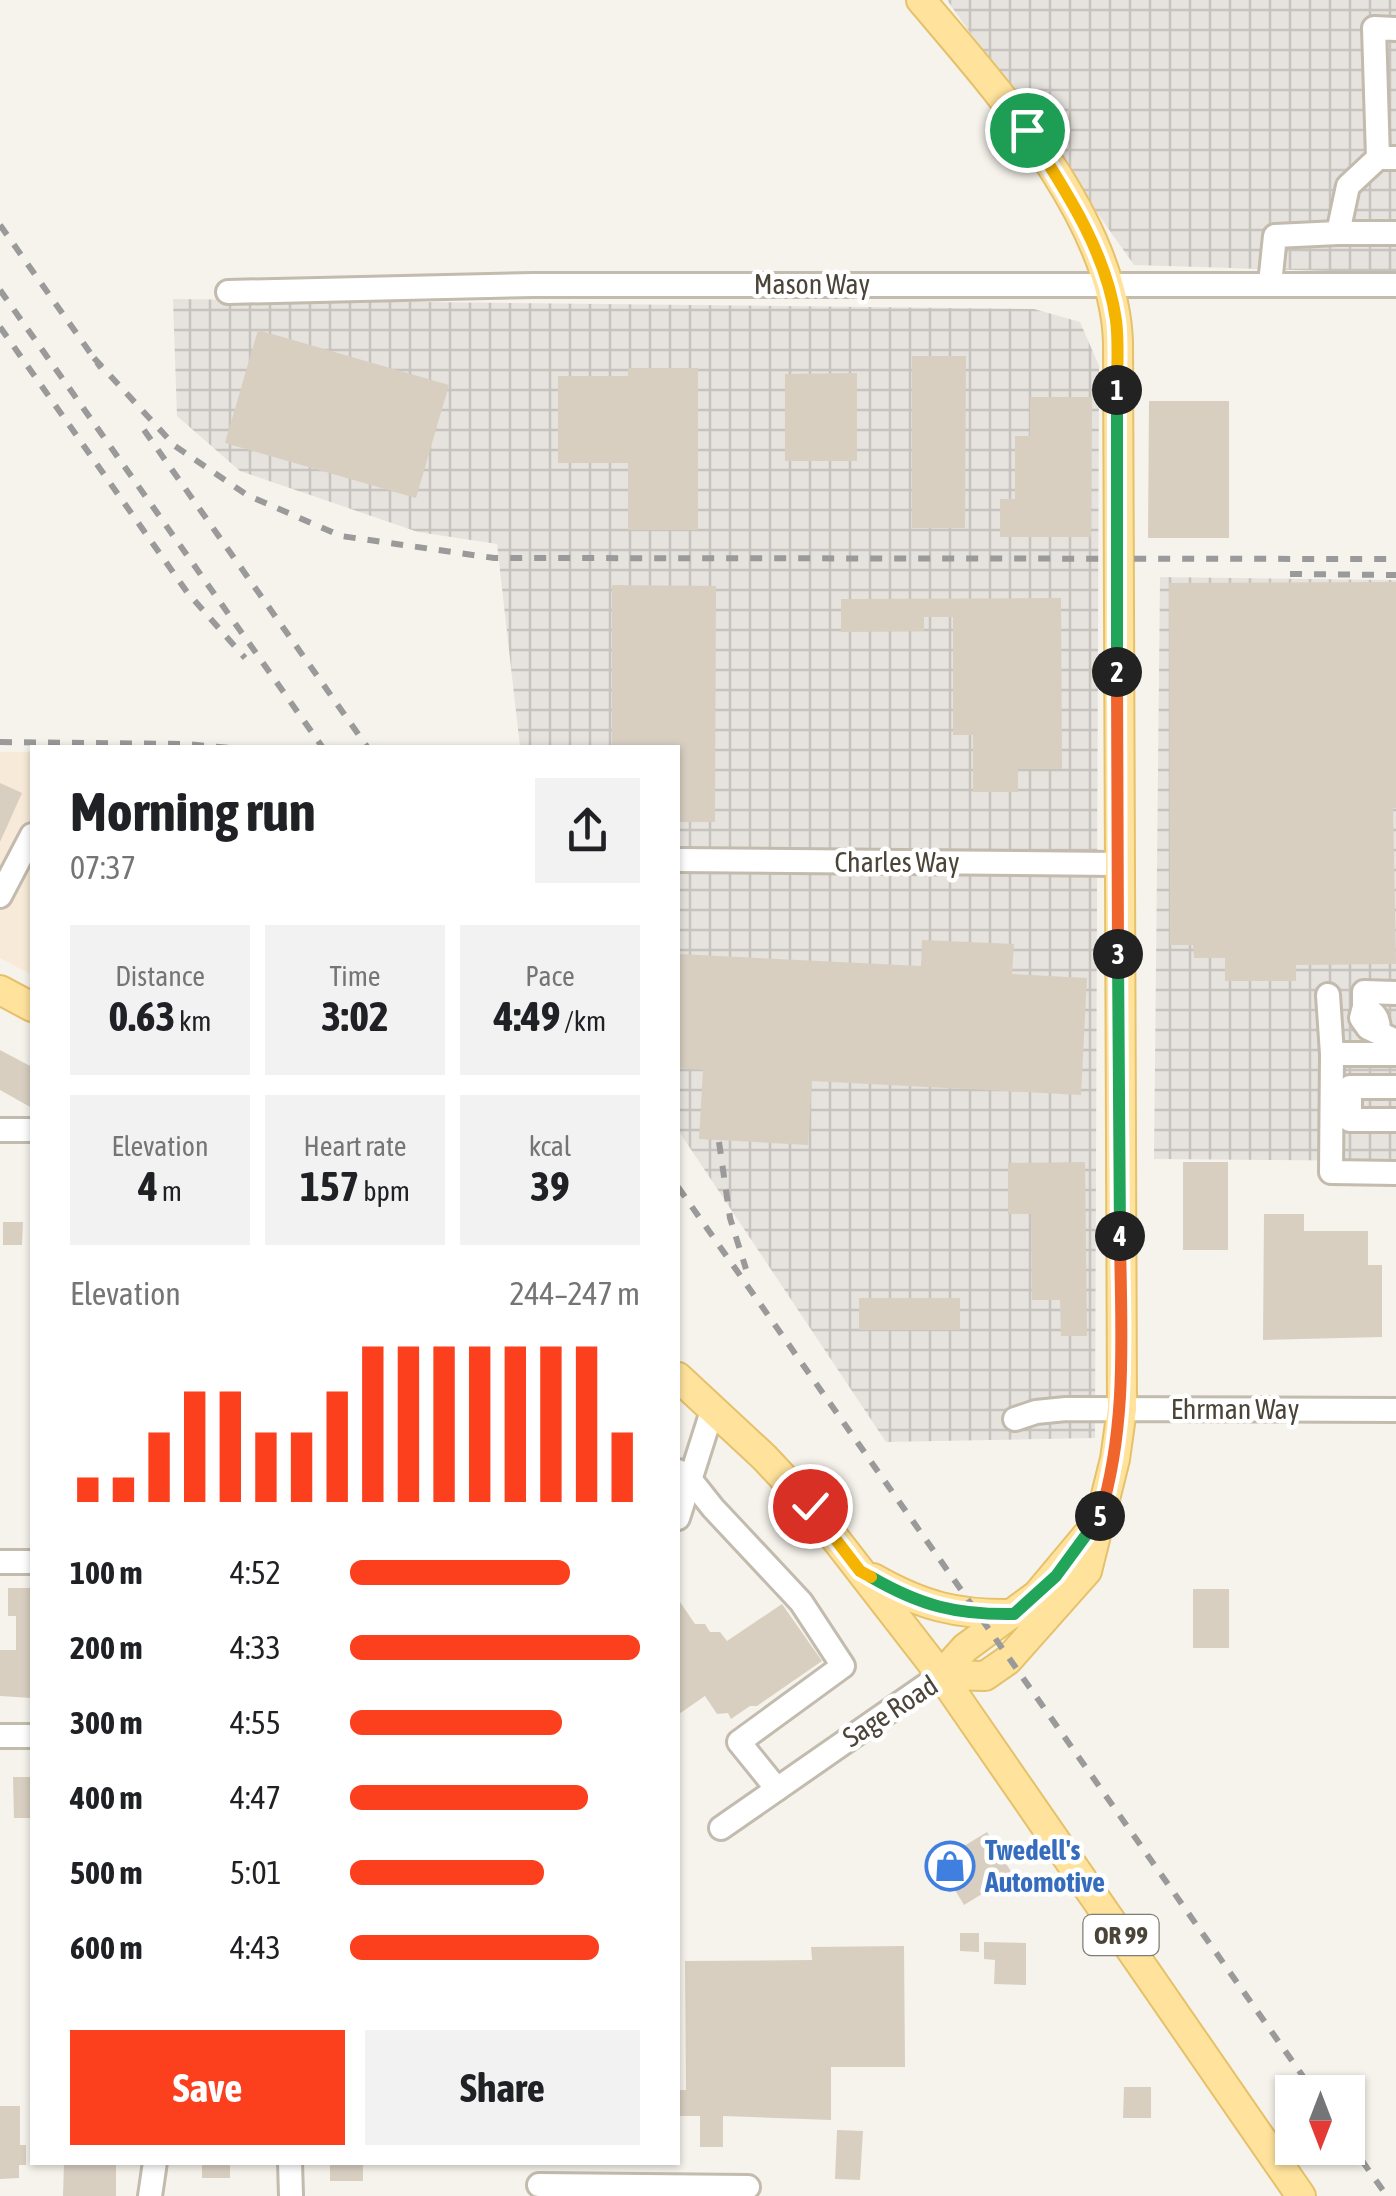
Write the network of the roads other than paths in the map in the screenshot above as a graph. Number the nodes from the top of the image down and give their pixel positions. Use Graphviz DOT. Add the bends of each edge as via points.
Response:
graph roads {
  1 [pos="921,0"];
  2 [pos="1396,29"];
  3 [pos="1387,158"];
  4 [pos="1338,233"];
  5 [pos="1396,233"];
  6 [pos="1108,284"];
  7 [pos="1270,284"];
  8 [pos="1396,284"];
  9 [pos="228,292"];
  10 [pos="30,839"];
  11 [pos="680,860"];
  12 [pos="1117,864"];
  13 [pos="0,896"];
  14 [pos="0,990"];
  15 [pos="1396,992"];
  16 [pos="1328,995"];
  17 [pos="30,1006"];
  18 [pos="1388,1036"];
  19 [pos="1332,1054"];
  20 [pos="1396,1054"];
  21 [pos="1396,1087"];
  22 [pos="1396,1120"];
  23 [pos="0,1130"];
  24 [pos="30,1130"];
  25 [pos="1396,1173"];
  26 [pos="680,1379"];
  27 [pos="713,1408"];
  28 [pos="1122,1409"];
  29 [pos="1396,1410"];
  30 [pos="1014,1419"];
  31 [pos="684,1475"];
  32 [pos="680,1504"];
  33 [pos="1098,1522"];
  34 [pos="0,1562"];
  35 [pos="30,1562"];
  36 [pos="860,1571"];
  37 [pos="1014,1614"];
  38 [pos="941,1674"];
  39 [pos="0,1736"];
  40 [pos="30,1736"];
  41 [pos="776,1788"];
  42 [pos="720,1828"];
  43 [pos="155,2165"];
  44 [pos="290,2165"];
  45 [pos="539,2181"];
  46 [pos="748,2188"];
  47 [pos="150,2196"];
  48 [pos="291,2196"];
  49 [pos="1301,2196"];
  1 -- 6 [label="main road, Sage Road" via="1027,130 1064,187"];
  2 -- 3 [label="street" via="1374,28"];
  3 -- 4 [label="street" via="1348,186"];
  4 -- 5 [label="street"];
  4 -- 7 [label="street" via="1275,236"];
  6 -- 7 [label="street, Mason Way"];
  6 -- 9 [label="street, Mason Way"];
  6 -- 12 [label="main road, Sage Road" via="1118,342"];
  7 -- 8 [label="street, Mason Way"];
  10 -- 13 [label="street"];
  11 -- 12 [label="street, Charles Way"];
  12 -- 28 [label="main road, Sage Road"];
  14 -- 17 [label="main road"];
  15 -- 18 [label="street" via="1364,992 1364,1006"];
  16 -- 19 [label="street"];
  19 -- 20 [label="street"];
  19 -- 25 [label="street" via="1332,1172"];
  21 -- 22 [label="street" via="1350,1087 1350,1120"];
  23 -- 24 [label="street"];
  26 -- 27 [label="main road, OR 99"];
  27 -- 31 [label="street"];
  27 -- 36 [label="main road, OR 99" via="810,1506"];
  28 -- 29 [label="street, Ehrman Way"];
  28 -- 30 [label="street, Ehrman Way"];
  28 -- 33 [label="main road, Sage Road"];
  31 -- 32 [label="street"];
  31 -- 41 [label="street" via="802,1602 844,1666 739,1742"];
  33 -- 37 [label="main road" via="1056,1576"];
  33 -- 38 [label="main road, Sage Road" via="1087,1570 1008,1660 985,1676"];
  34 -- 35 [label="street"];
  36 -- 37 [label="main road" via="950,1612"];
  36 -- 38 [label="main road, OR 99"];
  37 -- 38 [label="main road"];
  38 -- 41 [label="street, Sage Road"];
  38 -- 49 [label="main road, OR 99"];
  39 -- 40 [label="street"];
  41 -- 42 [label="street, Sage Road"];
  43 -- 47 [label="street"];
  44 -- 48 [label="street"];
  45 -- 46 [label="street"];
}
